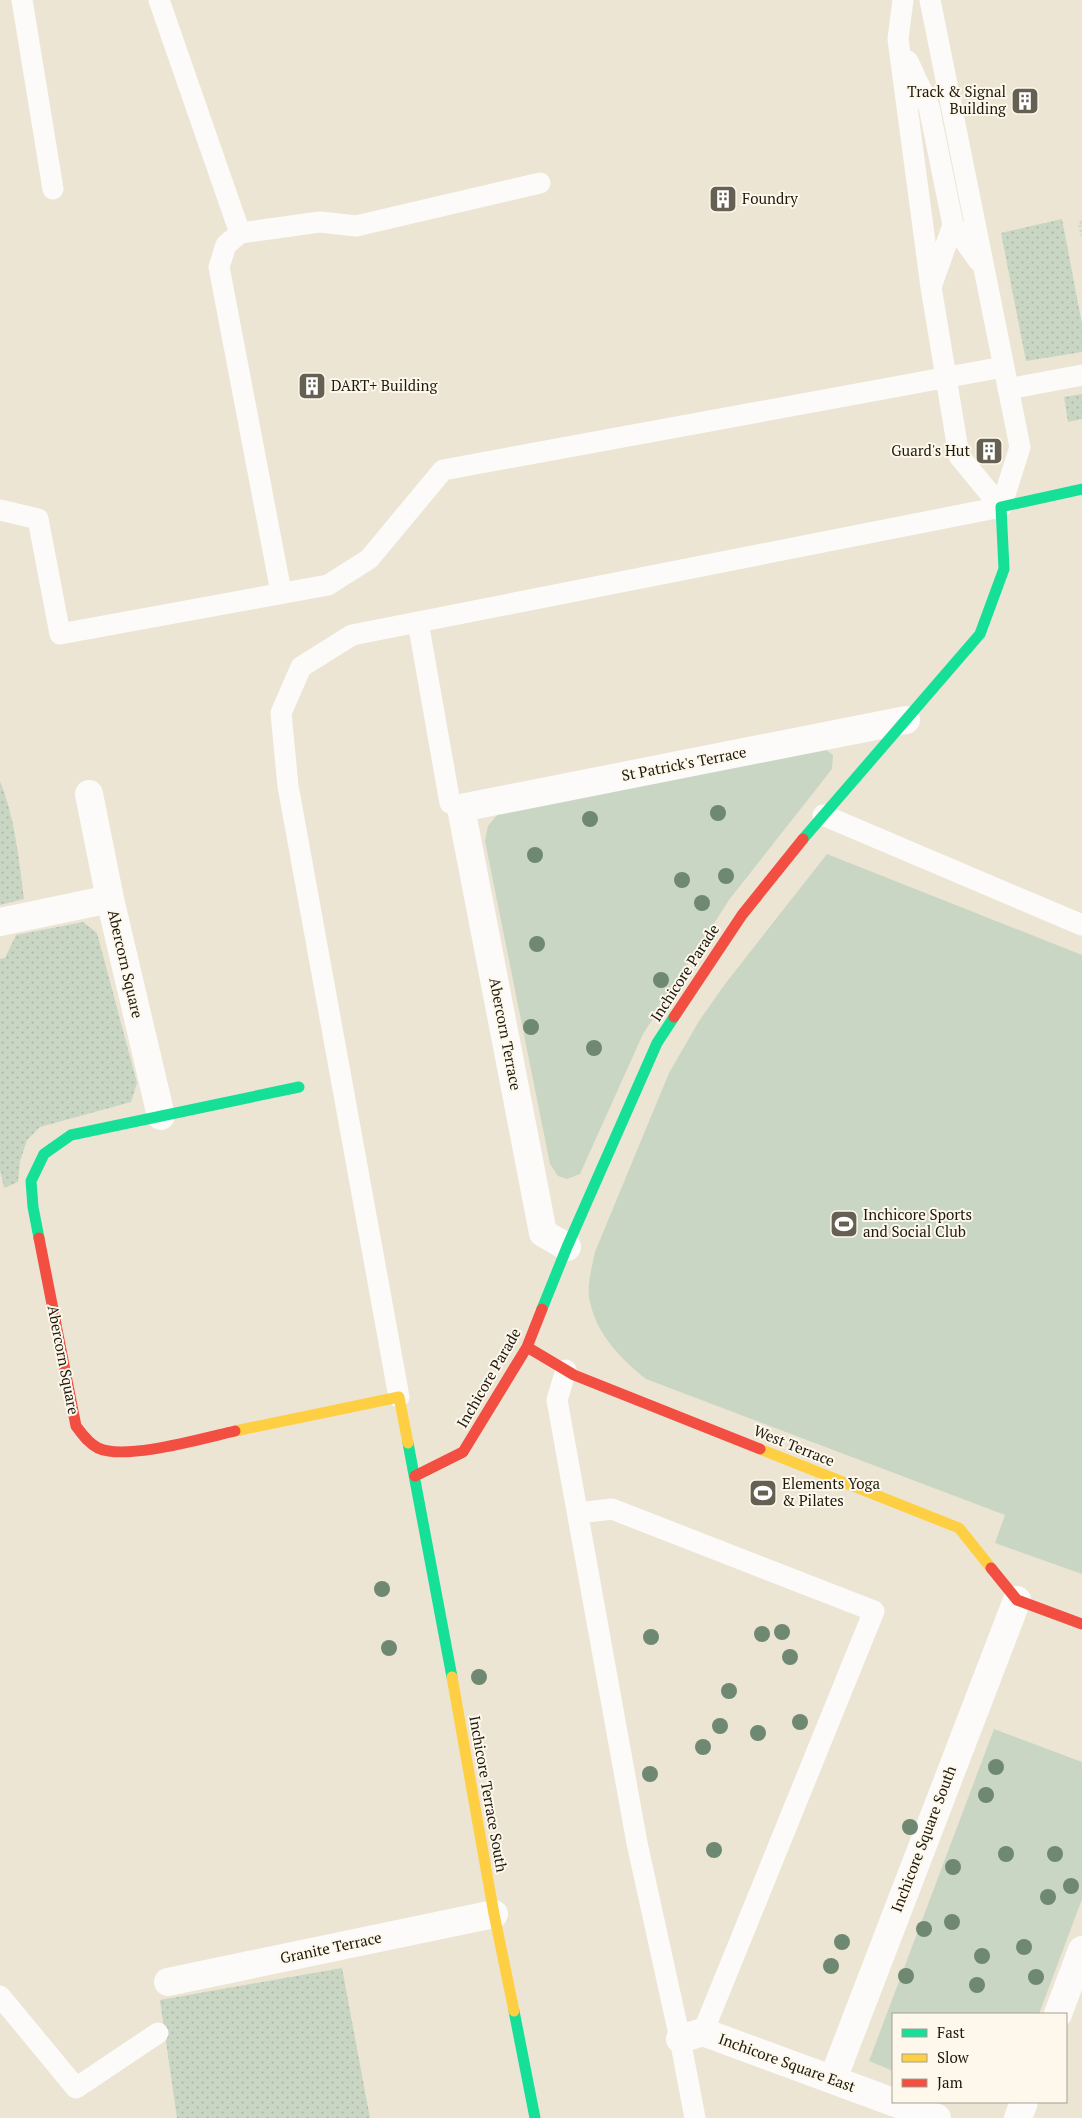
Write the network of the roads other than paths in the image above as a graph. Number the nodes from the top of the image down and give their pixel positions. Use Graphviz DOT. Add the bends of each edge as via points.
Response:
graph roads {
  1 [pos="22,0"];
  2 [pos="159,0"];
  3 [pos="903,0"];
  4 [pos="930,0"];
  5 [pos="937,35"];
  6 [pos="898,39"];
  7 [pos="929,107"];
  8 [pos="540,183"];
  9 [pos="53,189"];
  10 [pos="953,225"];
  11 [pos="240,233"];
  12 [pos="983,267"];
  13 [pos="931,287"];
  14 [pos="1003,367"];
  15 [pos="1082,375"];
  16 [pos="947,377"];
  17 [pos="1008,389"];
  18 [pos="1082,489"];
  19 [pos="1001,507"];
  20 [pos="0,510"];
  21 [pos="282,592"];
  22 [pos="418,622"];
  23 [pos="906,720"];
  24 [pos="89,794"];
  25 [pos="461,808"];
  26 [pos="823,815"];
  27 [pos="110,899"];
  28 [pos="0,922"];
  29 [pos="1082,925"];
  30 [pos="299,1086"];
  31 [pos="160,1116"];
  32 [pos="567,1247"];
  33 [pos="527,1347"];
  34 [pos="566,1370"];
  35 [pos="399,1397"];
  36 [pos="415,1476"];
  37 [pos="578,1513"];
  38 [pos="1017,1600"];
  39 [pos="1082,1624"];
  40 [pos="494,1914"];
  41 [pos="1082,1950"];
  42 [pos="168,1982"];
  43 [pos="0,1996"];
  44 [pos="1058,2013"];
  45 [pos="158,2033"];
  46 [pos="692,2035"];
  47 [pos="833,2079"];
  48 [pos="892,2102"];
  49 [pos="896,2103"];
  50 [pos="1024,2103"];
  51 [pos="535,2118"];
  52 [pos="695,2118"];
  53 [pos="937,2118"];
  54 [pos="1018,2118"];
  1 -- 9 [label="lane"];
  2 -- 11 [label="lane"];
  3 -- 6 [label="lane"];
  4 -- 5 [label="lane"];
  5 -- 7 [label="lane"];
  5 -- 12 [label="lane"];
  6 -- 7 [label="lane"];
  6 -- 13 [label="lane"];
  7 -- 10 [label="lane"];
  8 -- 11 [label="lane" via="356,226 320,222"];
  10 -- 12 [label="lane"];
  10 -- 13 [label="lane"];
  11 -- 21 [label="lane" via="226,244 218,267"];
  12 -- 14 [label="lane"];
  13 -- 16 [label="lane"];
  14 -- 16 [label="lane"];
  14 -- 17 [label="lane"];
  15 -- 17 [label="lane"];
  16 -- 19 [label="lane" via="959,456"];
  16 -- 21 [label="lane" via="443,470 369,559 328,585"];
  17 -- 19 [label="lane" via="1020,447"];
  18 -- 19 [label="street"];
  19 -- 22 [label="lane"];
  19 -- 23 [label="street, Inchicore Parade" via="1004,569 980,634"];
  20 -- 21 [label="lane" via="38,519 60,634"];
  22 -- 25 [label="lane" via="450,803"];
  22 -- 35 [label="lane" via="352,635 302,667 281,713 288,786"];
  23 -- 25 [label="street, St Patrick's Terrace"];
  23 -- 26 [label="street, Inchicore Parade"];
  24 -- 27 [label="street, Abercorn Square"];
  25 -- 32 [label="street, Abercorn Terrace" via="543,1233"];
  26 -- 29 [label="lane"];
  26 -- 32 [label="street, Inchicore Parade" via="742,915 657,1043"];
  27 -- 28 [label="street, Abercorn Square"];
  27 -- 31 [label="street, Abercorn Square"];
  30 -- 31 [label="street, Abercorn Square"];
  31 -- 35 [label="street, Abercorn Square" via="70,1135 44,1154 31,1181 33,1207 76,1426 86,1442 107,1452 146,1450"];
  32 -- 33 [label="street, Inchicore Parade"];
  33 -- 34 [label="street, West Terrace"];
  33 -- 36 [label="street, Inchicore Parade" via="463,1452"];
  34 -- 37 [label="lane" via="557,1400"];
  34 -- 38 [label="street, West Terrace" via="959,1528"];
  35 -- 36 [label="street"];
  36 -- 40 [label="street, Inchicore Terrace South"];
  37 -- 46 [label="lane" via="637,1843"];
  37 -- 46 [label="lane" via="612,1509 874,1611"];
  38 -- 39 [label="street"];
  38 -- 47 [label="street, Inchicore Square South"];
  40 -- 42 [label="street, Granite Terrace"];
  40 -- 51 [label="street, Inchicore Terrace South"];
  41 -- 44 [label="street"];
  43 -- 45 [label="lane" via="76,2088"];
  46 -- 47 [label="street, Inchicore Square East"];
  46 -- 52 [label="lane"];
  47 -- 48 [label="street, Inchicore Square East"];
  49 -- 53 [label="street, Inchicore Square East"];
  50 -- 54 [label="street"];
}
